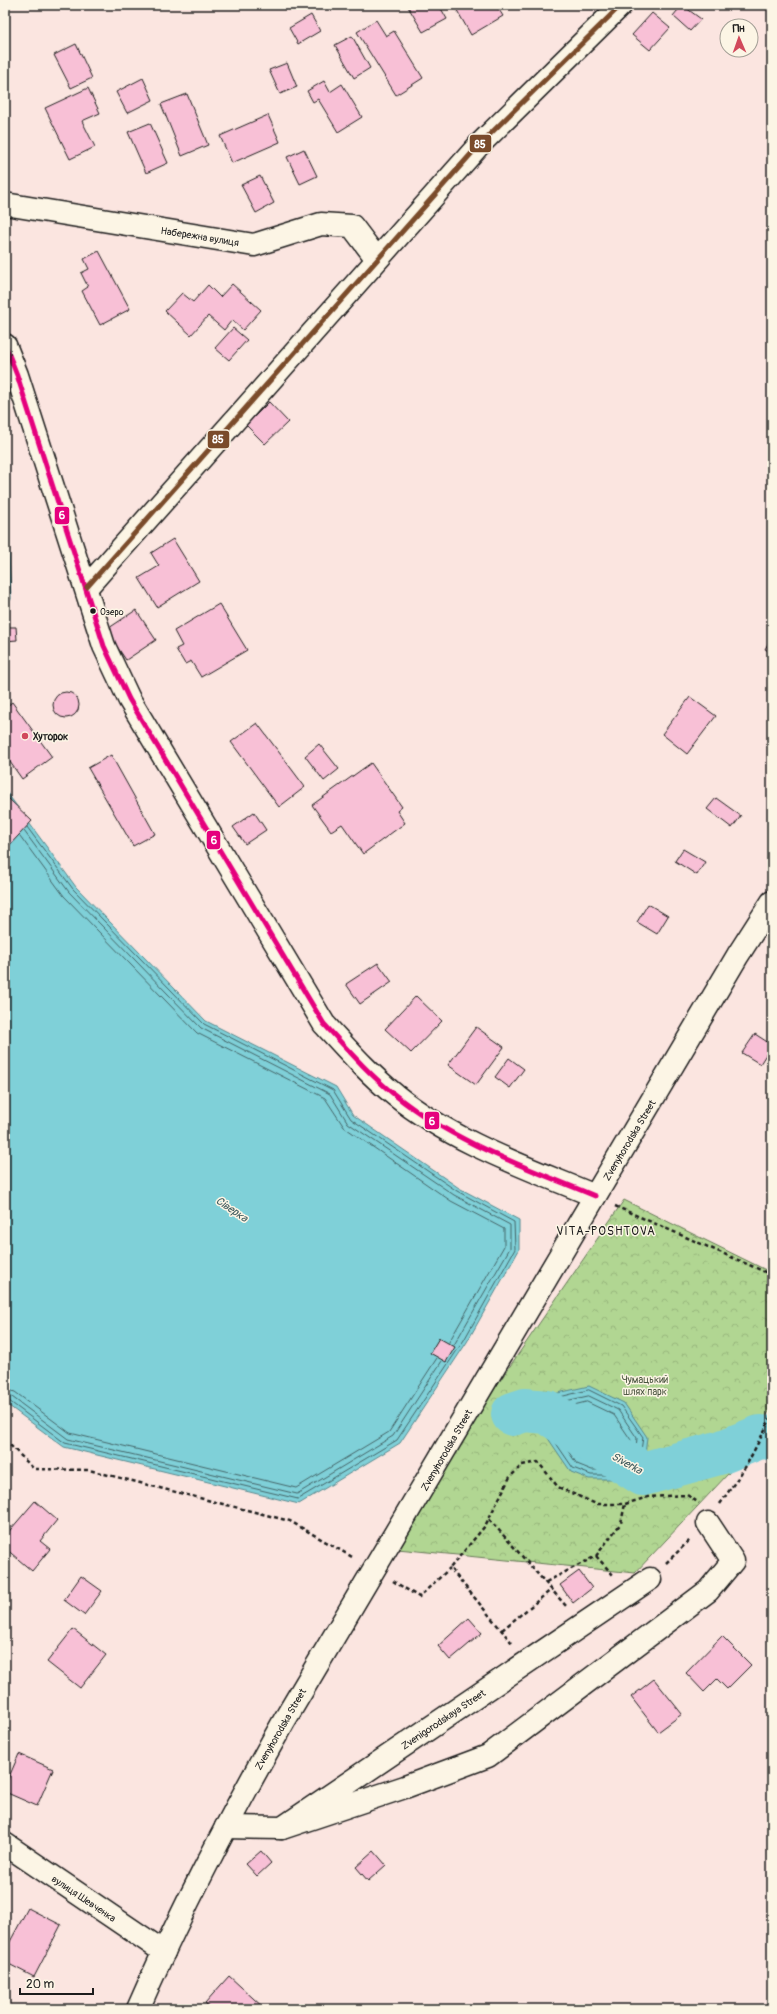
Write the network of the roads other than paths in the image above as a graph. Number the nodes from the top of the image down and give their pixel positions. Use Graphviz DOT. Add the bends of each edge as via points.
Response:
graph roads {
  1 [pos="621,5"];
  2 [pos="5,204"];
  3 [pos="377,259"];
  4 [pos="5,346"];
  5 [pos="87,587"];
  6 [pos="772,902"];
  7 [pos="595,1196"];
  8 [pos="706,1514"];
  9 [pos="650,1579"];
  10 [pos="226,1827"];
  11 [pos="282,1828"];
  12 [pos="5,1844"];
  13 [pos="164,1952"];
  14 [pos="138,2009"];
  1 -- 3 [label="street" via="484,140"];
  2 -- 3 [label="street, Набережна вулиця" via="254,245 321,224 352,226"];
  3 -- 5 [label="street"];
  4 -- 5 [label="street" via="20,382"];
  5 -- 7 [label="street" via="104,646 129,699 324,1024 358,1061 395,1095 426,1117 477,1145"];
  6 -- 7 [label="street, Zvenyhorodska Street"];
  7 -- 10 [label="street, Zvenyhorodska Street" via="321,1657"];
  8 -- 11 [label="street" via="733,1562 708,1591 488,1756 405,1788"];
  9 -- 11 [label="street, Zvenigorodskaya Street"];
  10 -- 11 [label="street"];
  10 -- 13 [label="street, Zvenyhorodska Street"];
  12 -- 13 [label="street, вулиця Шевченка"];
  13 -- 14 [label="street, Zvenyhorodska Street"];
}
